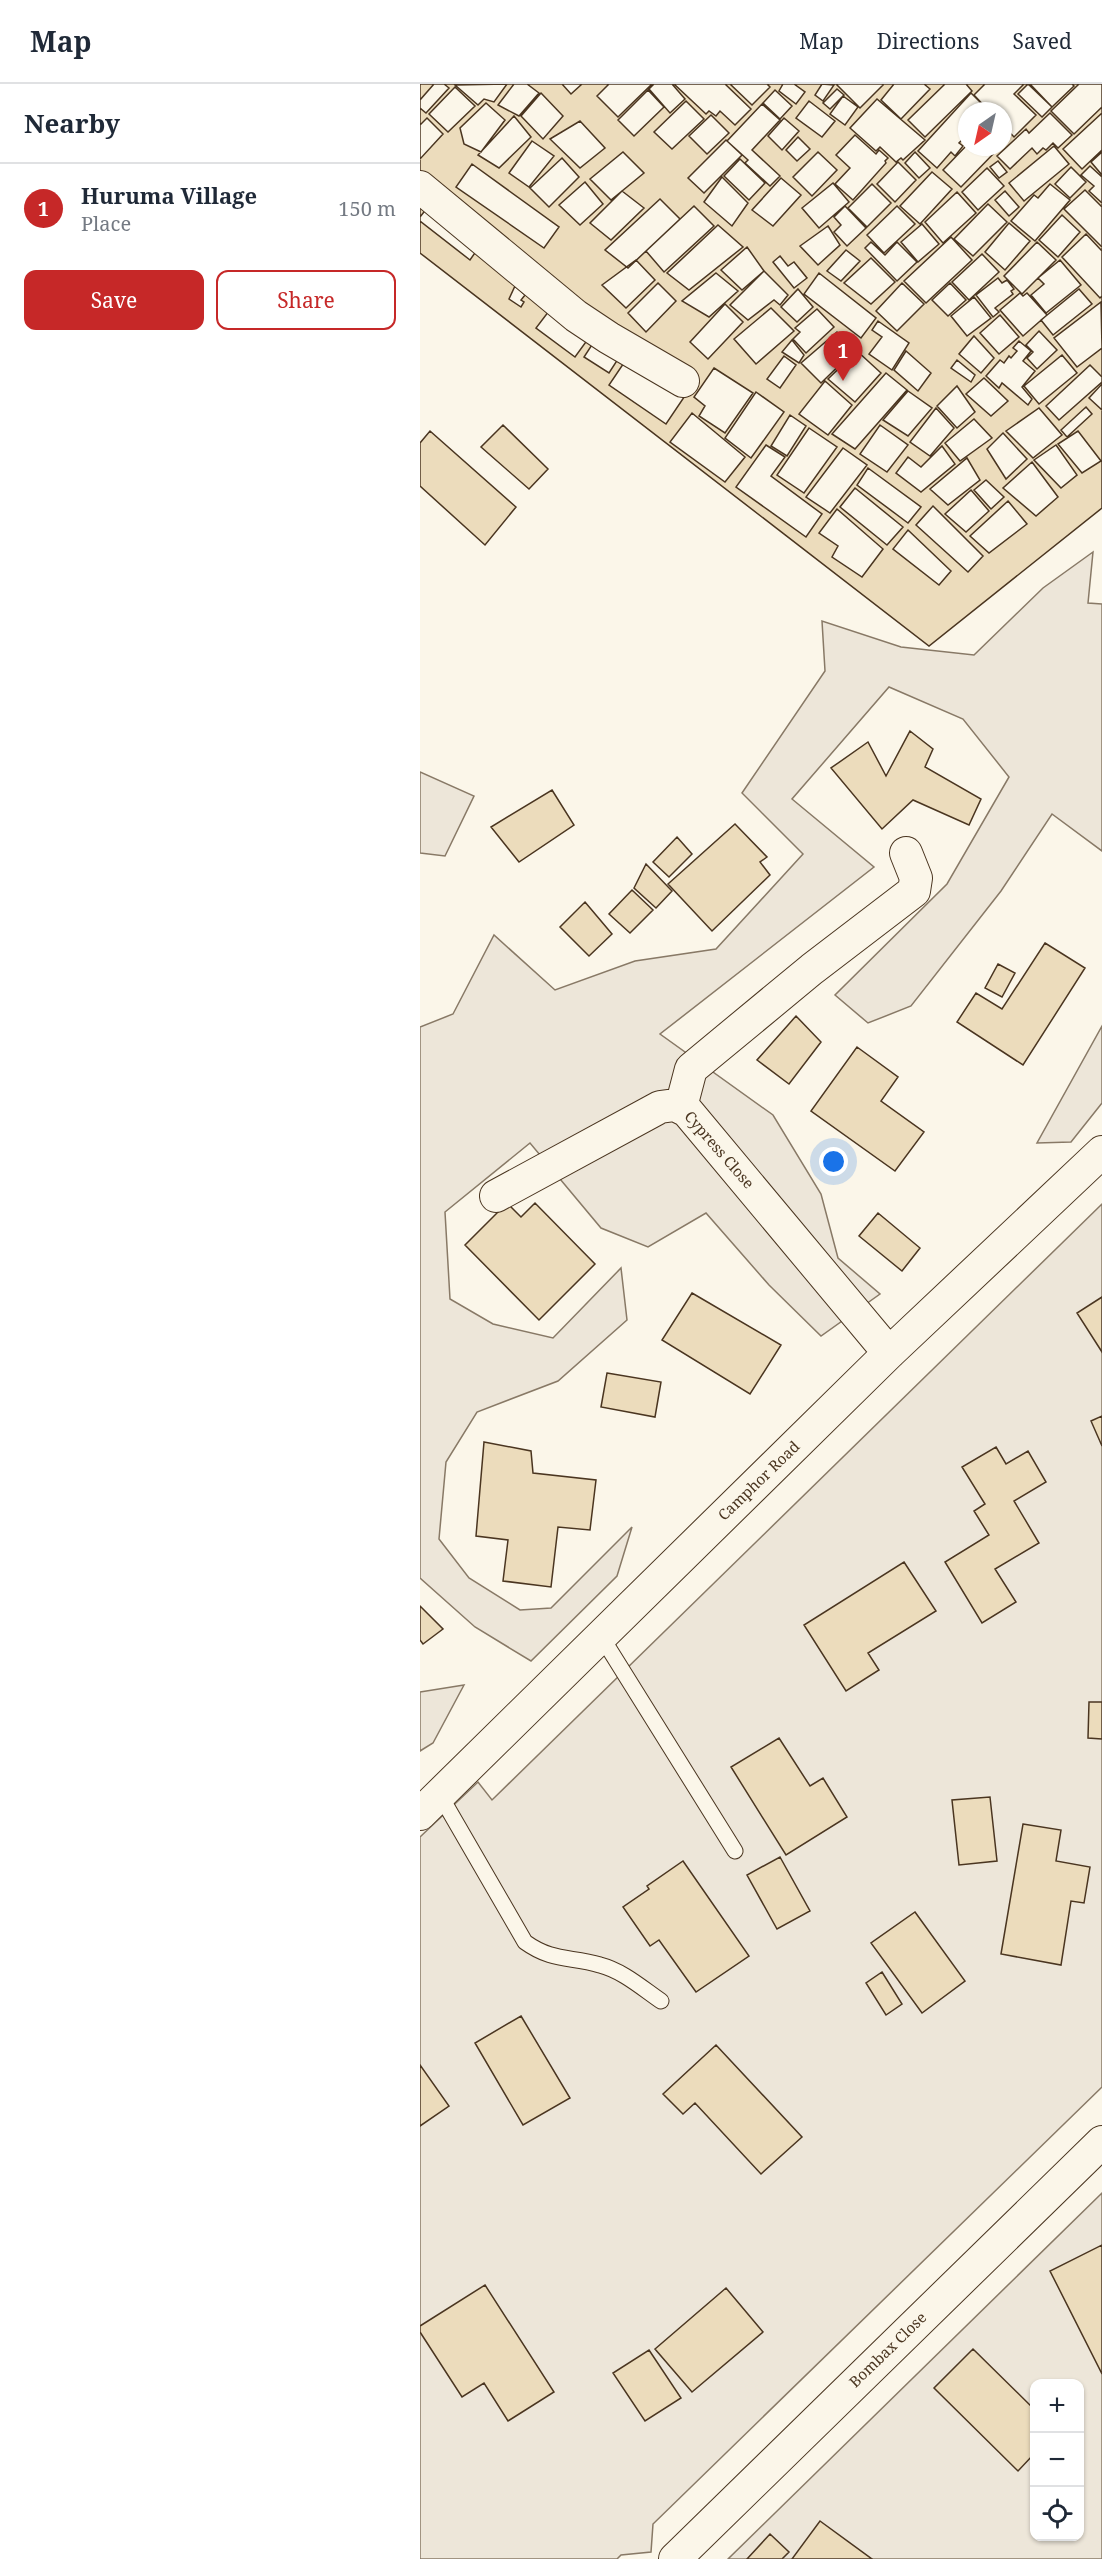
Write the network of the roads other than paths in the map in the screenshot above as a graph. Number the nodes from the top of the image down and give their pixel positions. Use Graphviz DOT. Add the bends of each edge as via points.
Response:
graph roads {
  1 [pos="420,187"];
  2 [pos="683,381"];
  3 [pos="906,853"];
  4 [pos="681,1107"];
  5 [pos="1102,1152"];
  6 [pos="496,1196"];
  7 [pos="889,1353"];
  8 [pos="601,1636"];
  9 [pos="430,1805"];
  10 [pos="735,1851"];
  11 [pos="661,2001"];
  12 [pos="1102,2142"];
  13 [pos="675,2559"];
  1 -- 2 [label="street" via="576,316"];
  3 -- 4 [label="street" via="916,878 914,891 691,1069"];
  4 -- 6 [label="street, Cypress Close" via="660,1107"];
  4 -- 7 [label="street, Cypress Close"];
  5 -- 7 [label="street, Camphor Road"];
  7 -- 8 [label="street, Camphor Road"];
  8 -- 9 [label="street, Camphor Road"];
  8 -- 10 [label="lane"];
  9 -- 11 [label="lane" via="525,1942 542,1954 617,1971"];
  12 -- 13 [label="street, Bombax Close"];
}
